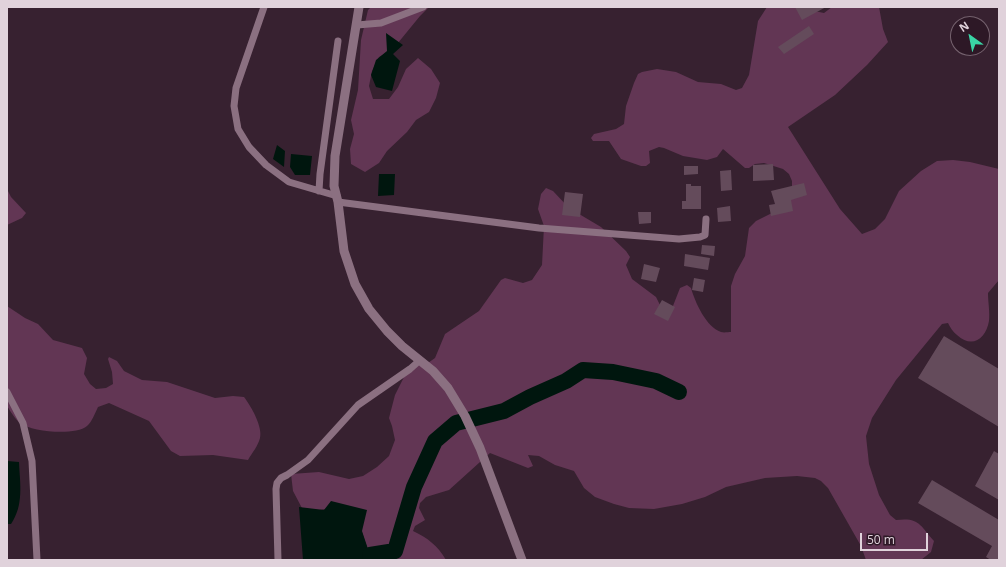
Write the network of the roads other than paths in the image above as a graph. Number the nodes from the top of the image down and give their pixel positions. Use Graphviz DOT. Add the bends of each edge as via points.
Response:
graph roads {
  1 [pos="264,7"];
  2 [pos="359,7"];
  3 [pos="423,7"];
  4 [pos="356,25"];
  5 [pos="338,41"];
  6 [pos="319,191"];
  7 [pos="337,199"];
  8 [pos="706,218"];
  9 [pos="419,360"];
  10 [pos="7,392"];
  11 [pos="38,560"];
  12 [pos="278,560"];
  13 [pos="522,560"];
  1 -- 6 [label="street" via="236,88 234,106 238,129 266,165 289,182"];
  2 -- 4 [label="street"];
  3 -- 4 [label="street" via="381,23"];
  4 -- 7 [label="street" via="335,156 334,186"];
  5 -- 6 [label="street"];
  6 -- 7 [label="street"];
  7 -- 8 [label="street" via="539,228 679,239 706,234"];
  7 -- 9 [label="street" via="344,251 355,284 387,331"];
  9 -- 12 [label="street" via="358,405 308,460 277,483"];
  9 -- 13 [label="street" via="448,388 465,416 480,448"];
  10 -- 11 [label="street" via="22,423 32,461"];
}
